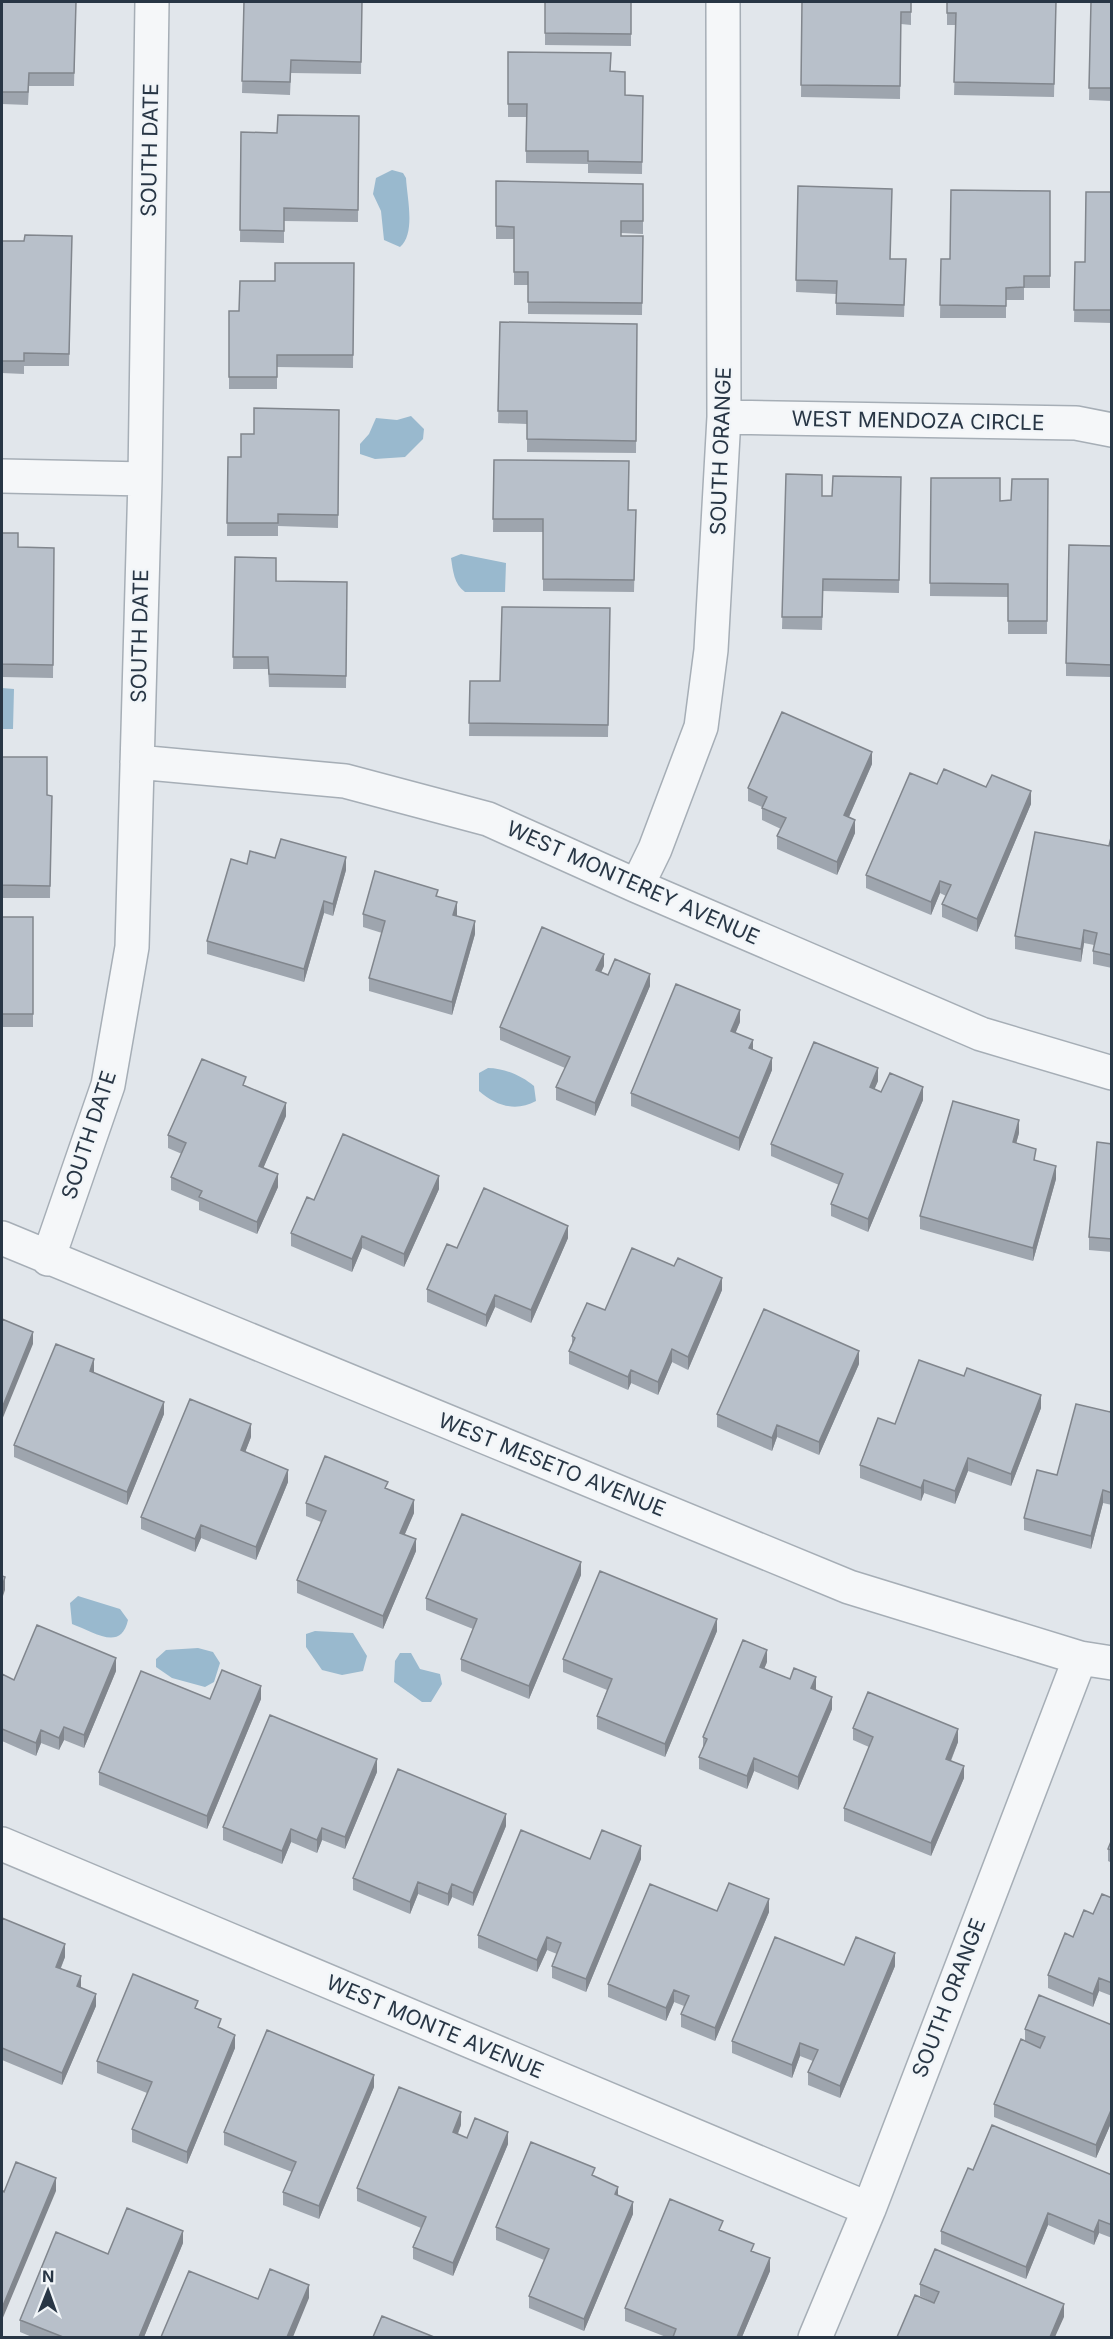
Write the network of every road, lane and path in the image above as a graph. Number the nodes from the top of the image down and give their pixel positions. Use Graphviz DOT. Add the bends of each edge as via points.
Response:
graph roads {
  1 [pos="152,2"];
  2 [pos="723,2"];
  3 [pos="724,417"];
  4 [pos="1112,430"];
  5 [pos="2,477"];
  6 [pos="145,479"];
  7 [pos="137,762"];
  8 [pos="637,886"];
  9 [pos="1112,1073"];
  10 [pos="2,1238"];
  11 [pos="48,1259"];
  12 [pos="1080,1658"];
  13 [pos="1112,1663"];
  14 [pos="2,1844"];
  15 [pos="869,2209"];
  16 [pos="815,2337"];
  1 -- 6 [label="street, SOUTH DATE"];
  2 -- 3 [label="street, SOUTH ORANGE"];
  3 -- 4 [label="street, WEST MENDOZA CIRCLE" via="1076,423"];
  3 -- 8 [label="street, SOUTH ORANGE" via="711,650 701,727"];
  5 -- 6 [label="street"];
  6 -- 7 [label="street, SOUTH DATE"];
  7 -- 8 [label="street, WEST MONTEREY AVENUE" via="345,781 488,819"];
  7 -- 11 [label="street, SOUTH DATE" via="132,946 108,1085"];
  8 -- 9 [label="street, WEST MONTEREY AVENUE" via="981,1034"];
  10 -- 11 [label="street, WEST MESETO AVENUE"];
  11 -- 12 [label="street, WEST MESETO AVENUE" via="849,1587"];
  12 -- 13 [label="street, WEST MESETO AVENUE"];
  12 -- 15 [label="street, SOUTH ORANGE"];
  14 -- 15 [label="street, WEST MONTE AVENUE"];
  15 -- 16 [label="street, SOUTH ORANGE"];
}
